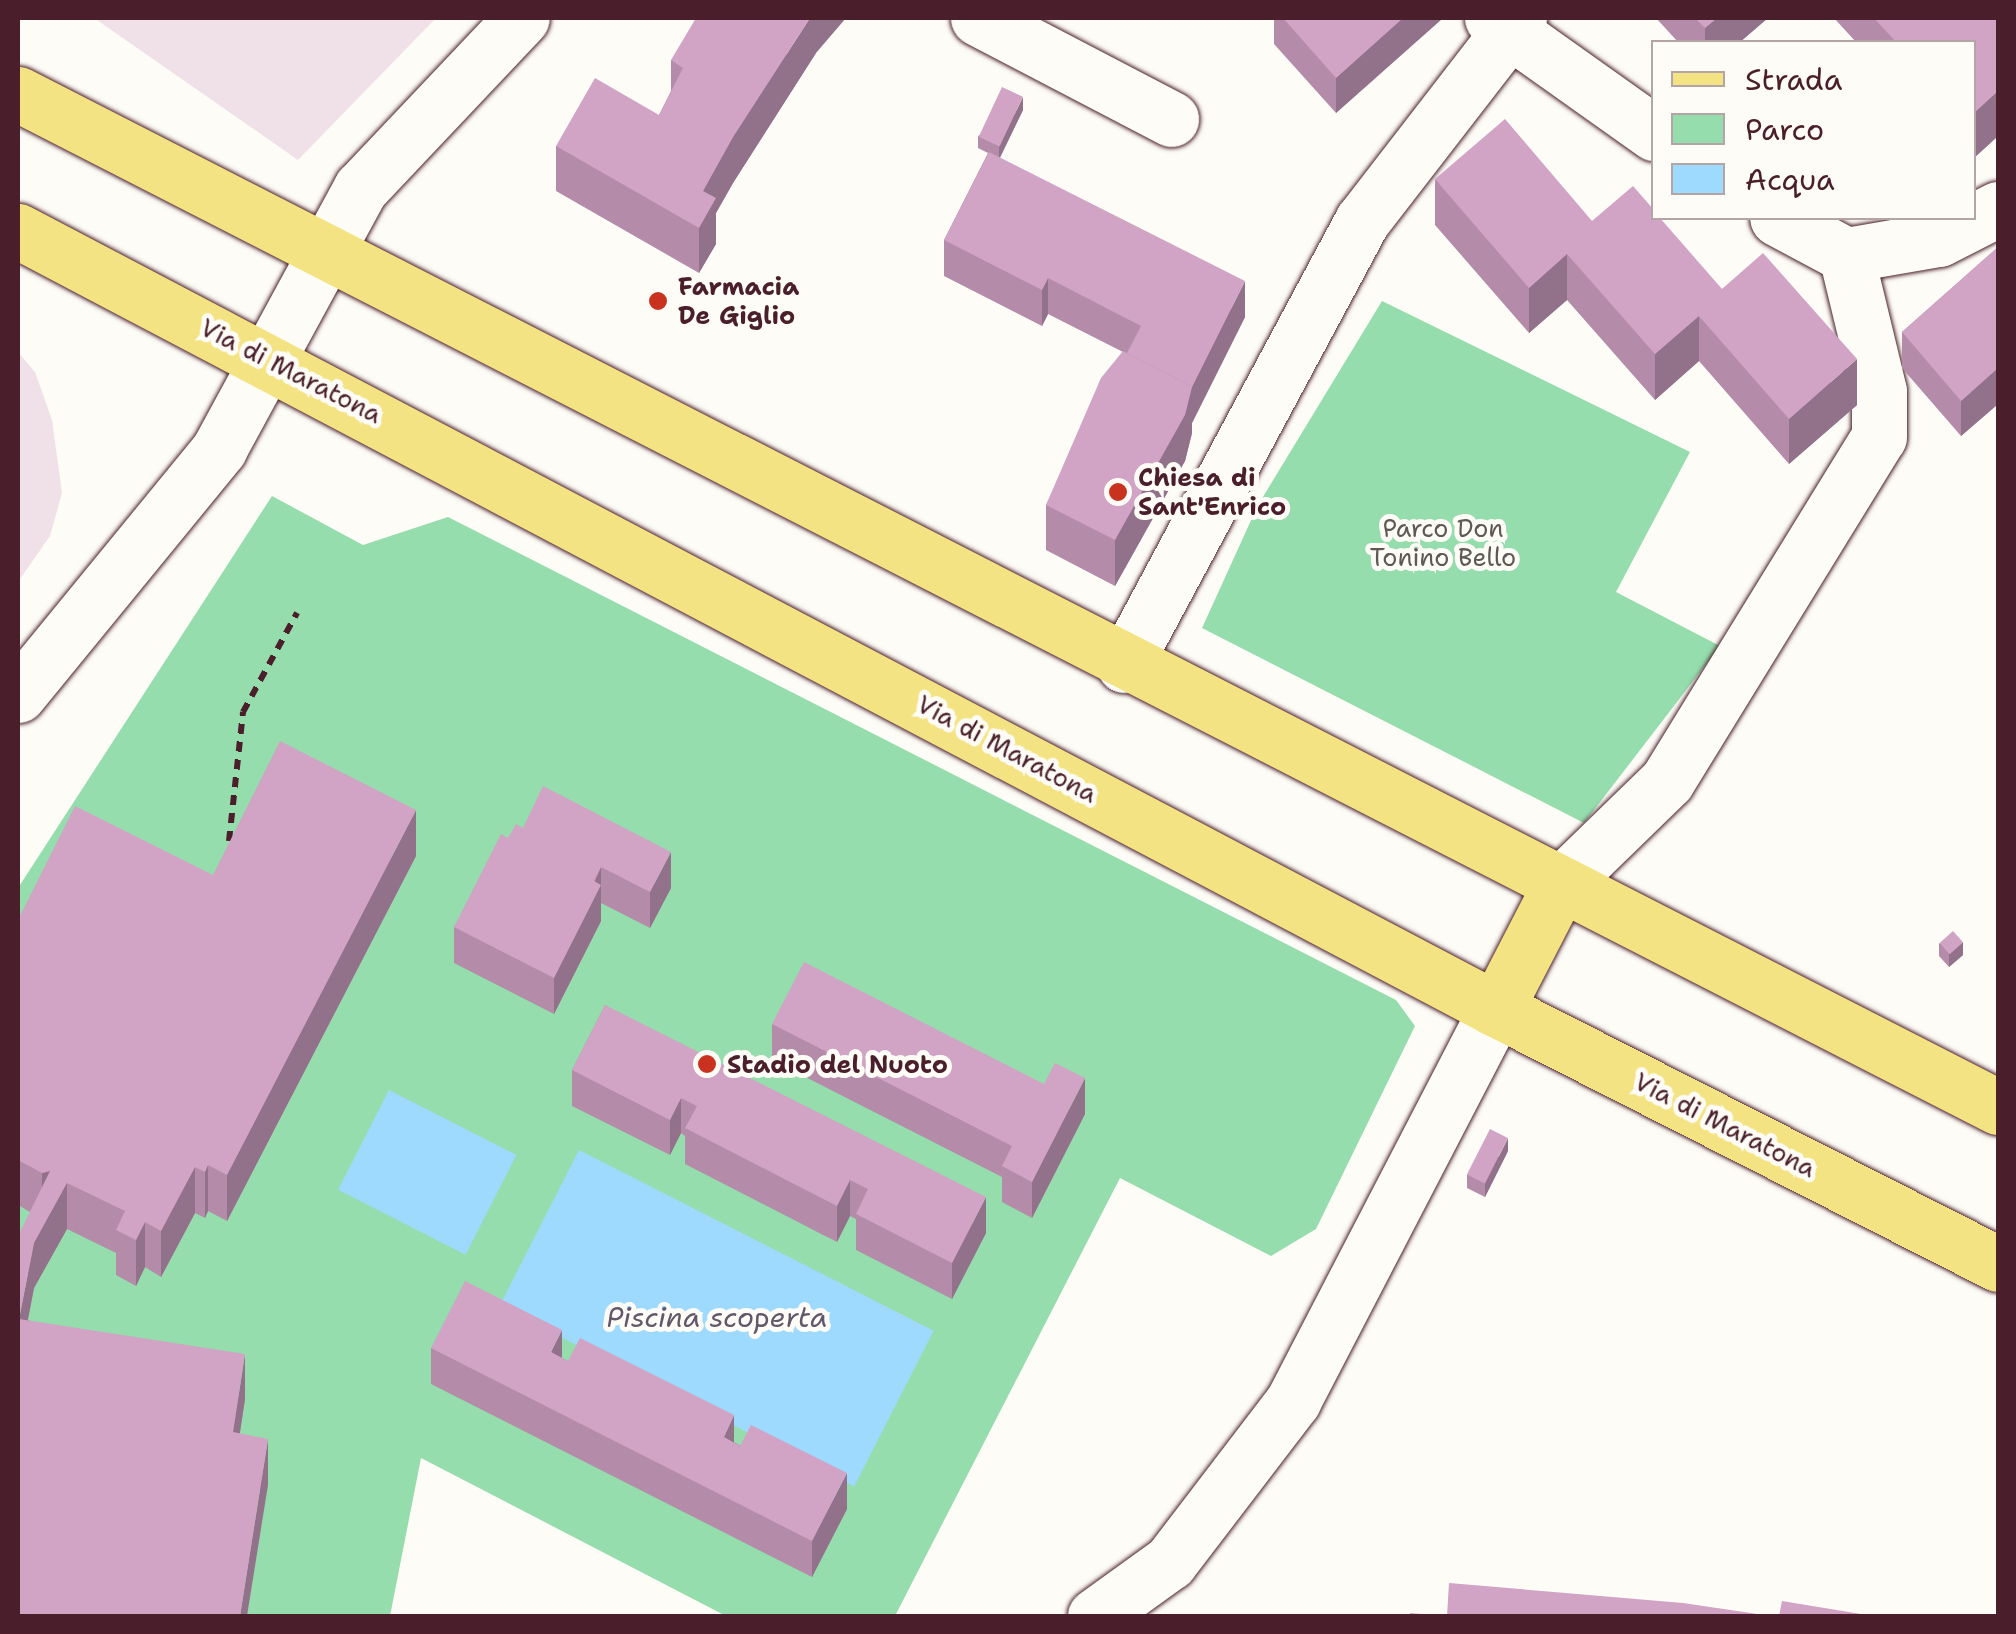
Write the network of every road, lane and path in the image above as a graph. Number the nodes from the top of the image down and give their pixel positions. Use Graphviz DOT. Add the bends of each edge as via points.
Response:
graph roads {
  1 [pos="522,18"];
  2 [pos="978,18"];
  3 [pos="1507,23"];
  4 [pos="18,94"];
  5 [pos="1171,120"];
  6 [pos="1651,130"];
  7 [pos="1780,220"];
  8 [pos="1976,220"];
  9 [pos="18,231"];
  10 [pos="328,253"];
  11 [pos="1846,255"];
  12 [pos="268,361"];
  13 [pos="297,613"];
  14 [pos="1124,665"];
  15 [pos="18,695"];
  16 [pos="229,840"];
  17 [pos="1560,885"];
  18 [pos="1496,1009"];
  19 [pos="1998,1107"];
  20 [pos="1998,1264"];
  21 [pos="1095,1616"];
  1 -- 10 [label="street" via="361,188"];
  2 -- 5 [label="street"];
  3 -- 6 [label="street"];
  3 -- 14 [label="street" via="1362,221"];
  4 -- 10 [label="main road"];
  7 -- 11 [label="street"];
  8 -- 11 [label="street" via="1939,238"];
  9 -- 12 [label="main road, Via di Maratona"];
  10 -- 12 [label="street"];
  10 -- 14 [label="main road"];
  11 -- 17 [label="street" via="1878,390 1880,436 1667,782"];
  12 -- 15 [label="street" via="218,449"];
  12 -- 18 [label="main road, Via di Maratona"];
  13 -- 16 [label="path" via="242,712"];
  14 -- 17 [label="main road"];
  17 -- 18 [label="main road"];
  17 -- 19 [label="main road"];
  18 -- 20 [label="main road, Via di Maratona"];
  18 -- 21 [label="street" via="1293,1400 1170,1562"];
}
